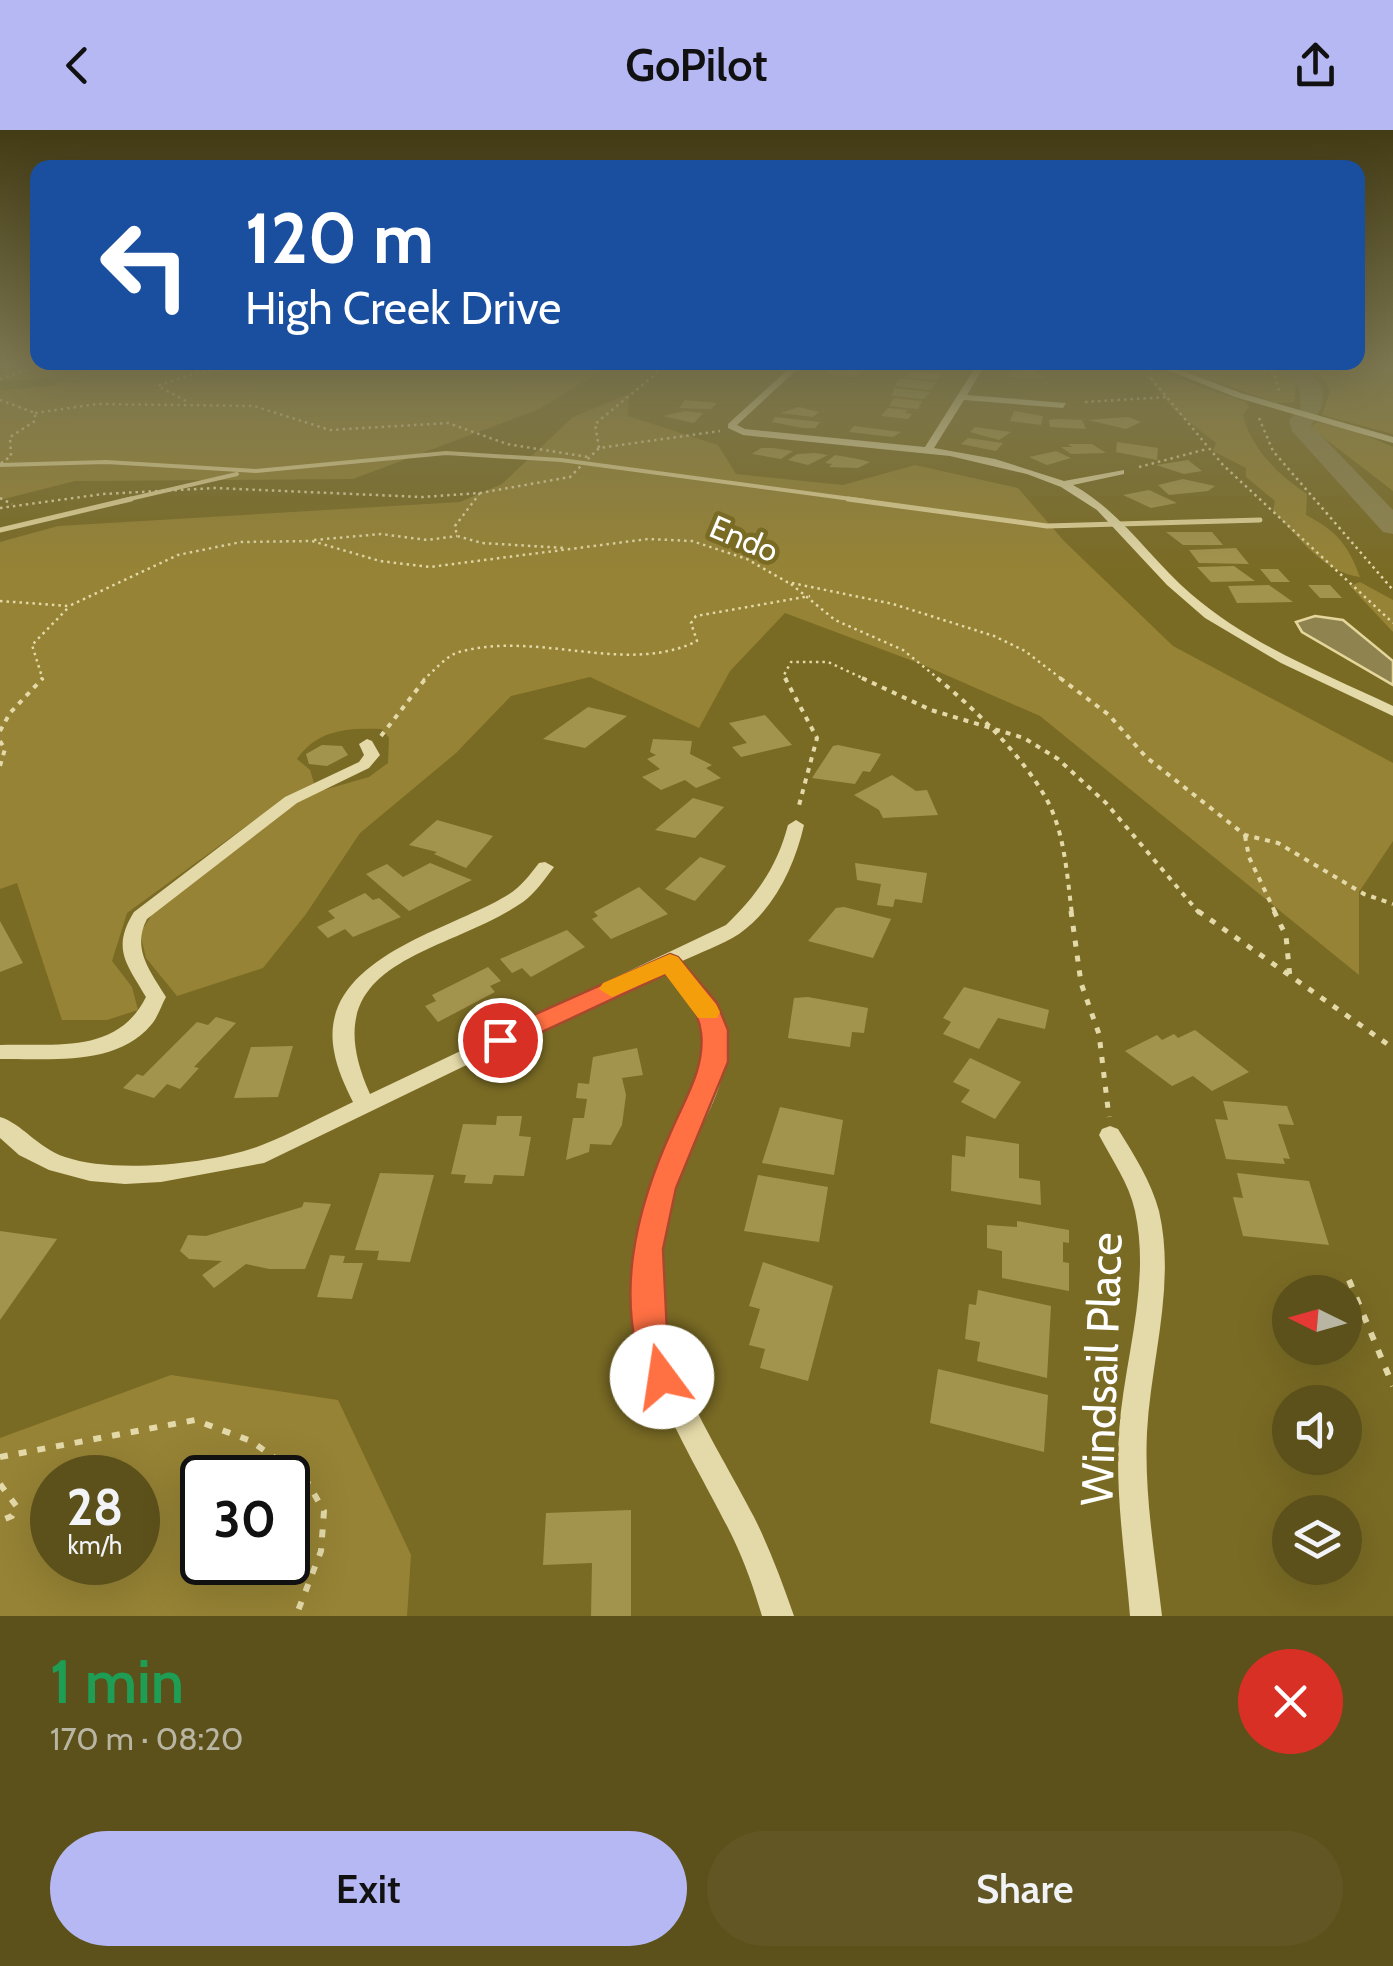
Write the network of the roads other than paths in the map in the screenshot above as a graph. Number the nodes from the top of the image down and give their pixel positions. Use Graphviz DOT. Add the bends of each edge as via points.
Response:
graph roads {
  1 [pos="761,432"];
  2 [pos="939,432"];
  3 [pos="1369,432"];
  4 [pos="1393,440"];
  5 [pos="926,453"];
  6 [pos="1120,472"];
  7 [pos="1064,484"];
  8 [pos="1393,712"];
  9 [pos="369,746"];
  10 [pos="796,825"];
  11 [pos="546,867"];
  12 [pos="670,962"];
  13 [pos="0,1052"];
  14 [pos="364,1103"];
  15 [pos="0,1125"];
  16 [pos="1110,1135"];
  17 [pos="778,1616"];
  18 [pos="1146,1616"];
  1 -- 5 [label="street"];
  2 -- 5 [label="street"];
  3 -- 4 [label="street"];
  5 -- 7 [label="street" via="998,464"];
  6 -- 7 [label="street"];
  7 -- 8 [label="street" via="1108,511 1185,596 1216,620"];
  9 -- 13 [label="street" via="372,755 353,773 291,800 140,916 129,939 130,958 156,997 142,1024 97,1048"];
  10 -- 12 [label="street" via="789,861 771,892 733,929"];
  11 -- 14 [label="street" via="515,899 400,954 358,992 342,1042"];
  12 -- 14 [label="street"];
  12 -- 17 [label="street" via="704,1003 715,1062 650,1226 650,1332 662,1377 745,1533"];
  14 -- 15 [label="street" via="264,1154 187,1172 126,1176 56,1166"];
  16 -- 18 [label="street, Windsail Place" via="1134,1167 1153,1240 1155,1288 1133,1430"];
}
